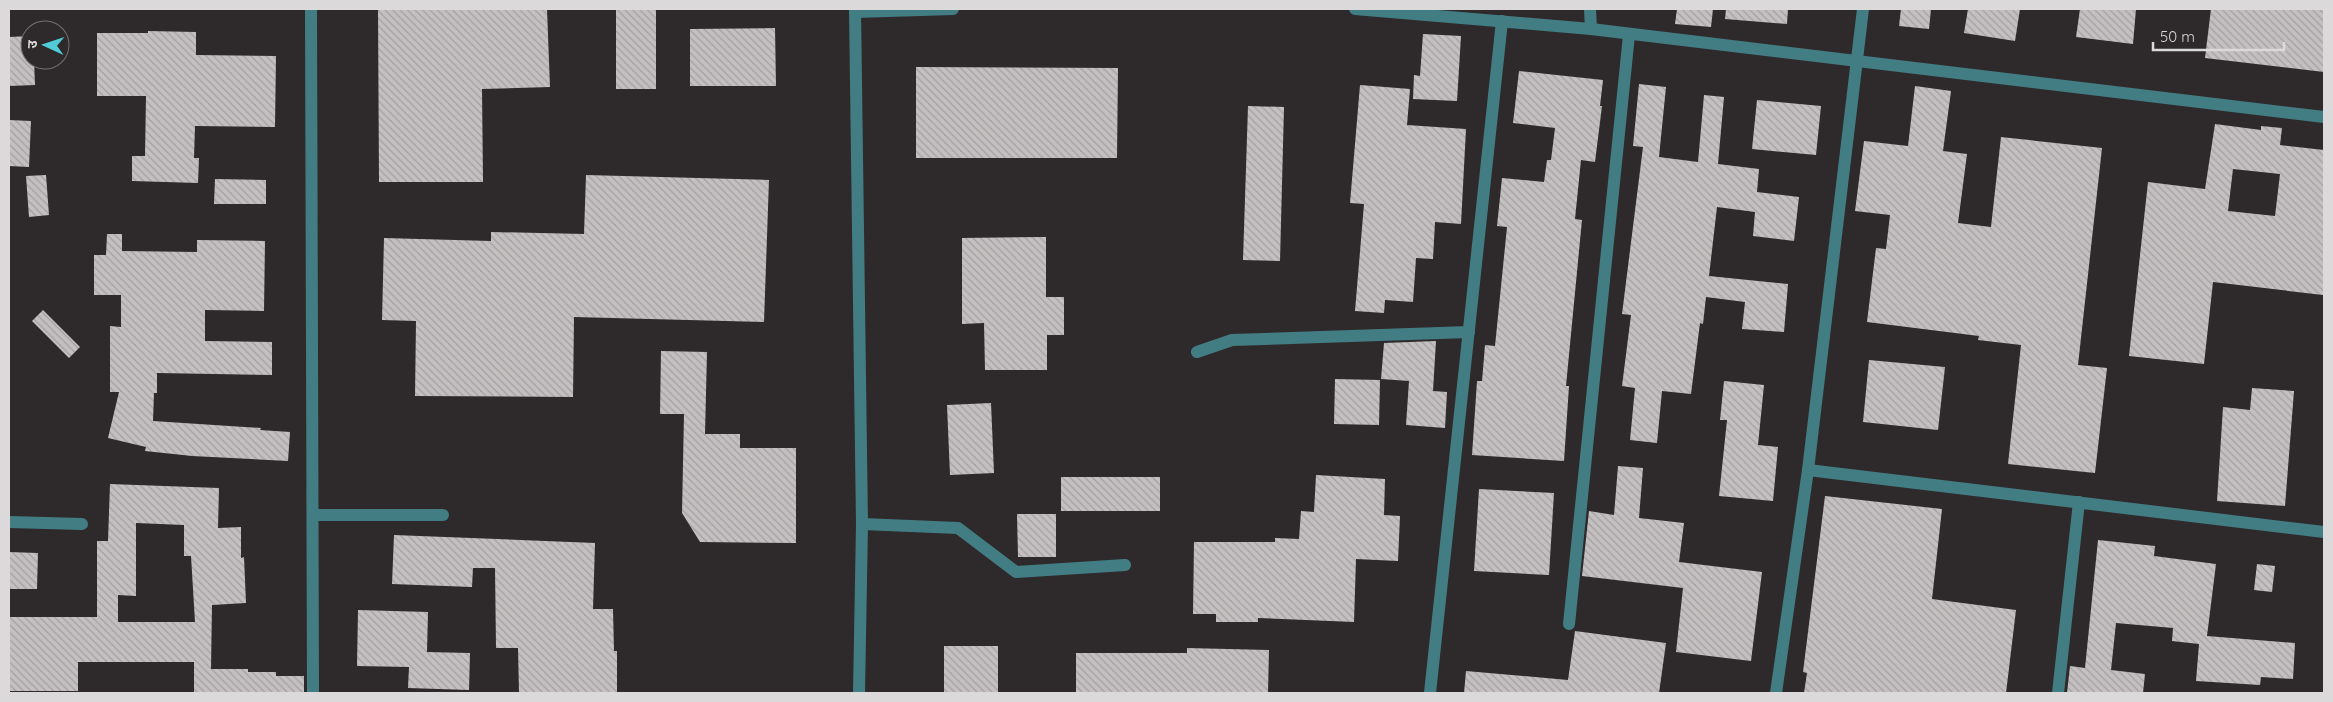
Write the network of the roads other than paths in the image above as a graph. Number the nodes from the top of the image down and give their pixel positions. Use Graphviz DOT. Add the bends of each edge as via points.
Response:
graph roads {
  1 [pos="311,9"];
  2 [pos="952,9"];
  3 [pos="1354,9"];
  4 [pos="1590,9"];
  5 [pos="1862,9"];
  6 [pos="855,10"];
  7 [pos="1386,10"];
  8 [pos="1502,21"];
  9 [pos="1591,29"];
  10 [pos="1629,35"];
  11 [pos="1856,60"];
  12 [pos="2324,117"];
  13 [pos="1470,332"];
  14 [pos="1197,352"];
  15 [pos="1808,470"];
  16 [pos="2079,502"];
  17 [pos="313,515"];
  18 [pos="443,515"];
  19 [pos="9,522"];
  20 [pos="82,524"];
  21 [pos="862,524"];
  22 [pos="2324,532"];
  23 [pos="1125,565"];
  24 [pos="1568,624"];
  25 [pos="314,693"];
  26 [pos="859,693"];
  27 [pos="1430,693"];
  28 [pos="1776,693"];
  29 [pos="2058,693"];
  1 -- 17 [label="street"];
  2 -- 6 [label="street"];
  3 -- 7 [label="street"];
  4 -- 9 [label="street"];
  5 -- 11 [label="street"];
  6 -- 21 [label="street"];
  7 -- 8 [label="street"];
  8 -- 9 [label="street"];
  8 -- 13 [label="street"];
  9 -- 10 [label="street"];
  10 -- 11 [label="street"];
  10 -- 24 [label="street"];
  11 -- 12 [label="street"];
  11 -- 15 [label="street"];
  13 -- 14 [label="street" via="1232,340"];
  13 -- 27 [label="street"];
  15 -- 16 [label="street"];
  15 -- 28 [label="street"];
  16 -- 22 [label="street"];
  16 -- 29 [label="street"];
  17 -- 18 [label="street"];
  17 -- 25 [label="street"];
  19 -- 20 [label="street"];
  21 -- 23 [label="street" via="958,528 1016,572"];
  21 -- 26 [label="street"];
}
